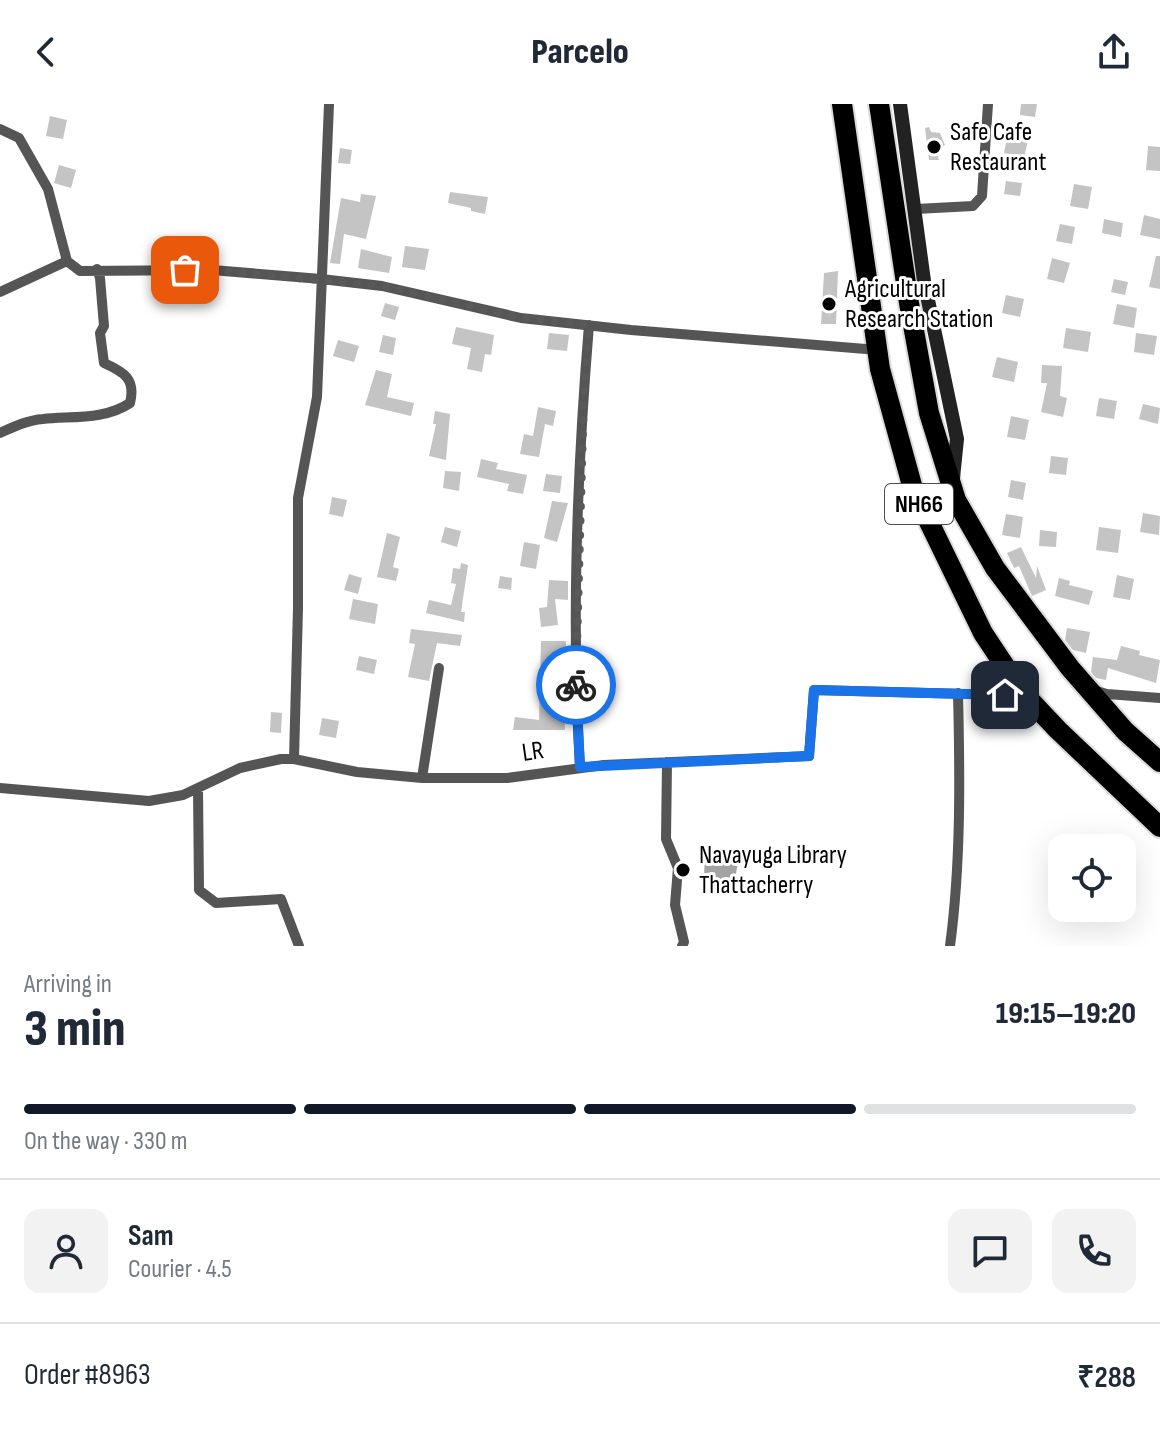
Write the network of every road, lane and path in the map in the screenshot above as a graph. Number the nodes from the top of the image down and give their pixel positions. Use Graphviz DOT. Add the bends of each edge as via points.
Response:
graph roads {
  1 [pos="329,104"];
  2 [pos="842,104"];
  3 [pos="879,104"];
  4 [pos="900,104"];
  5 [pos="988,104"];
  6 [pos="0,129"];
  7 [pos="916,209"];
  8 [pos="67,261"];
  9 [pos="97,269"];
  10 [pos="322,280"];
  11 [pos="0,292"];
  12 [pos="589,325"];
  13 [pos="878,350"];
  14 [pos="0,433"];
  15 [pos="952,488"];
  16 [pos="439,668"];
  17 [pos="1087,688"];
  18 [pos="1022,692"];
  19 [pos="958,693"];
  20 [pos="1160,698"];
  21 [pos="294,759"];
  22 [pos="667,762"];
  23 [pos="1160,762"];
  24 [pos="580,767"];
  25 [pos="422,778"];
  26 [pos="0,788"];
  27 [pos="198,789"];
  28 [pos="1160,827"];
  29 [pos="299,946"];
  30 [pos="682,946"];
  31 [pos="950,946"];
  1 -- 10 [label="street"];
  2 -- 13 [label="highway, NH66"];
  3 -- 15 [label="highway, NH66" via="929,413"];
  4 -- 7 [label="street"];
  5 -- 7 [label="street" via="982,196 973,206"];
  6 -- 8 [label="street" via="19,138 48,189"];
  7 -- 15 [label="street" via="924,281 957,439"];
  8 -- 9 [label="street" via="80,271"];
  8 -- 11 [label="street"];
  9 -- 10 [label="street" via="212,270"];
  9 -- 14 [label="street" via="104,363 129,378 130,403 102,414 40,419"];
  10 -- 12 [label="street" via="382,286 521,318"];
  10 -- 21 [label="street" via="317,397 298,498"];
  12 -- 13 [label="street"];
  12 -- 24 [label="street" via="577,592"];
  13 -- 18 [label="highway, NH66" via="913,489 983,633"];
  15 -- 17 [label="highway, NH66" via="995,568"];
  16 -- 25 [label="street"];
  17 -- 20 [label="street"];
  17 -- 23 [label="highway, NH66"];
  18 -- 19 [label="street, LR"];
  18 -- 28 [label="highway, NH66"];
  19 -- 22 [label="street, LR" via="814,690 809,756"];
  19 -- 31 [label="street"];
  21 -- 25 [label="street, LR"];
  21 -- 27 [label="street, LR" via="240,768"];
  22 -- 24 [label="street, LR"];
  22 -- 30 [label="street" via="666,839 678,868 675,905"];
  24 -- 25 [label="street, LR" via="507,778"];
  26 -- 27 [label="street, LR" via="149,801"];
  27 -- 29 [label="street" via="199,890 216,903 281,899"];
}
